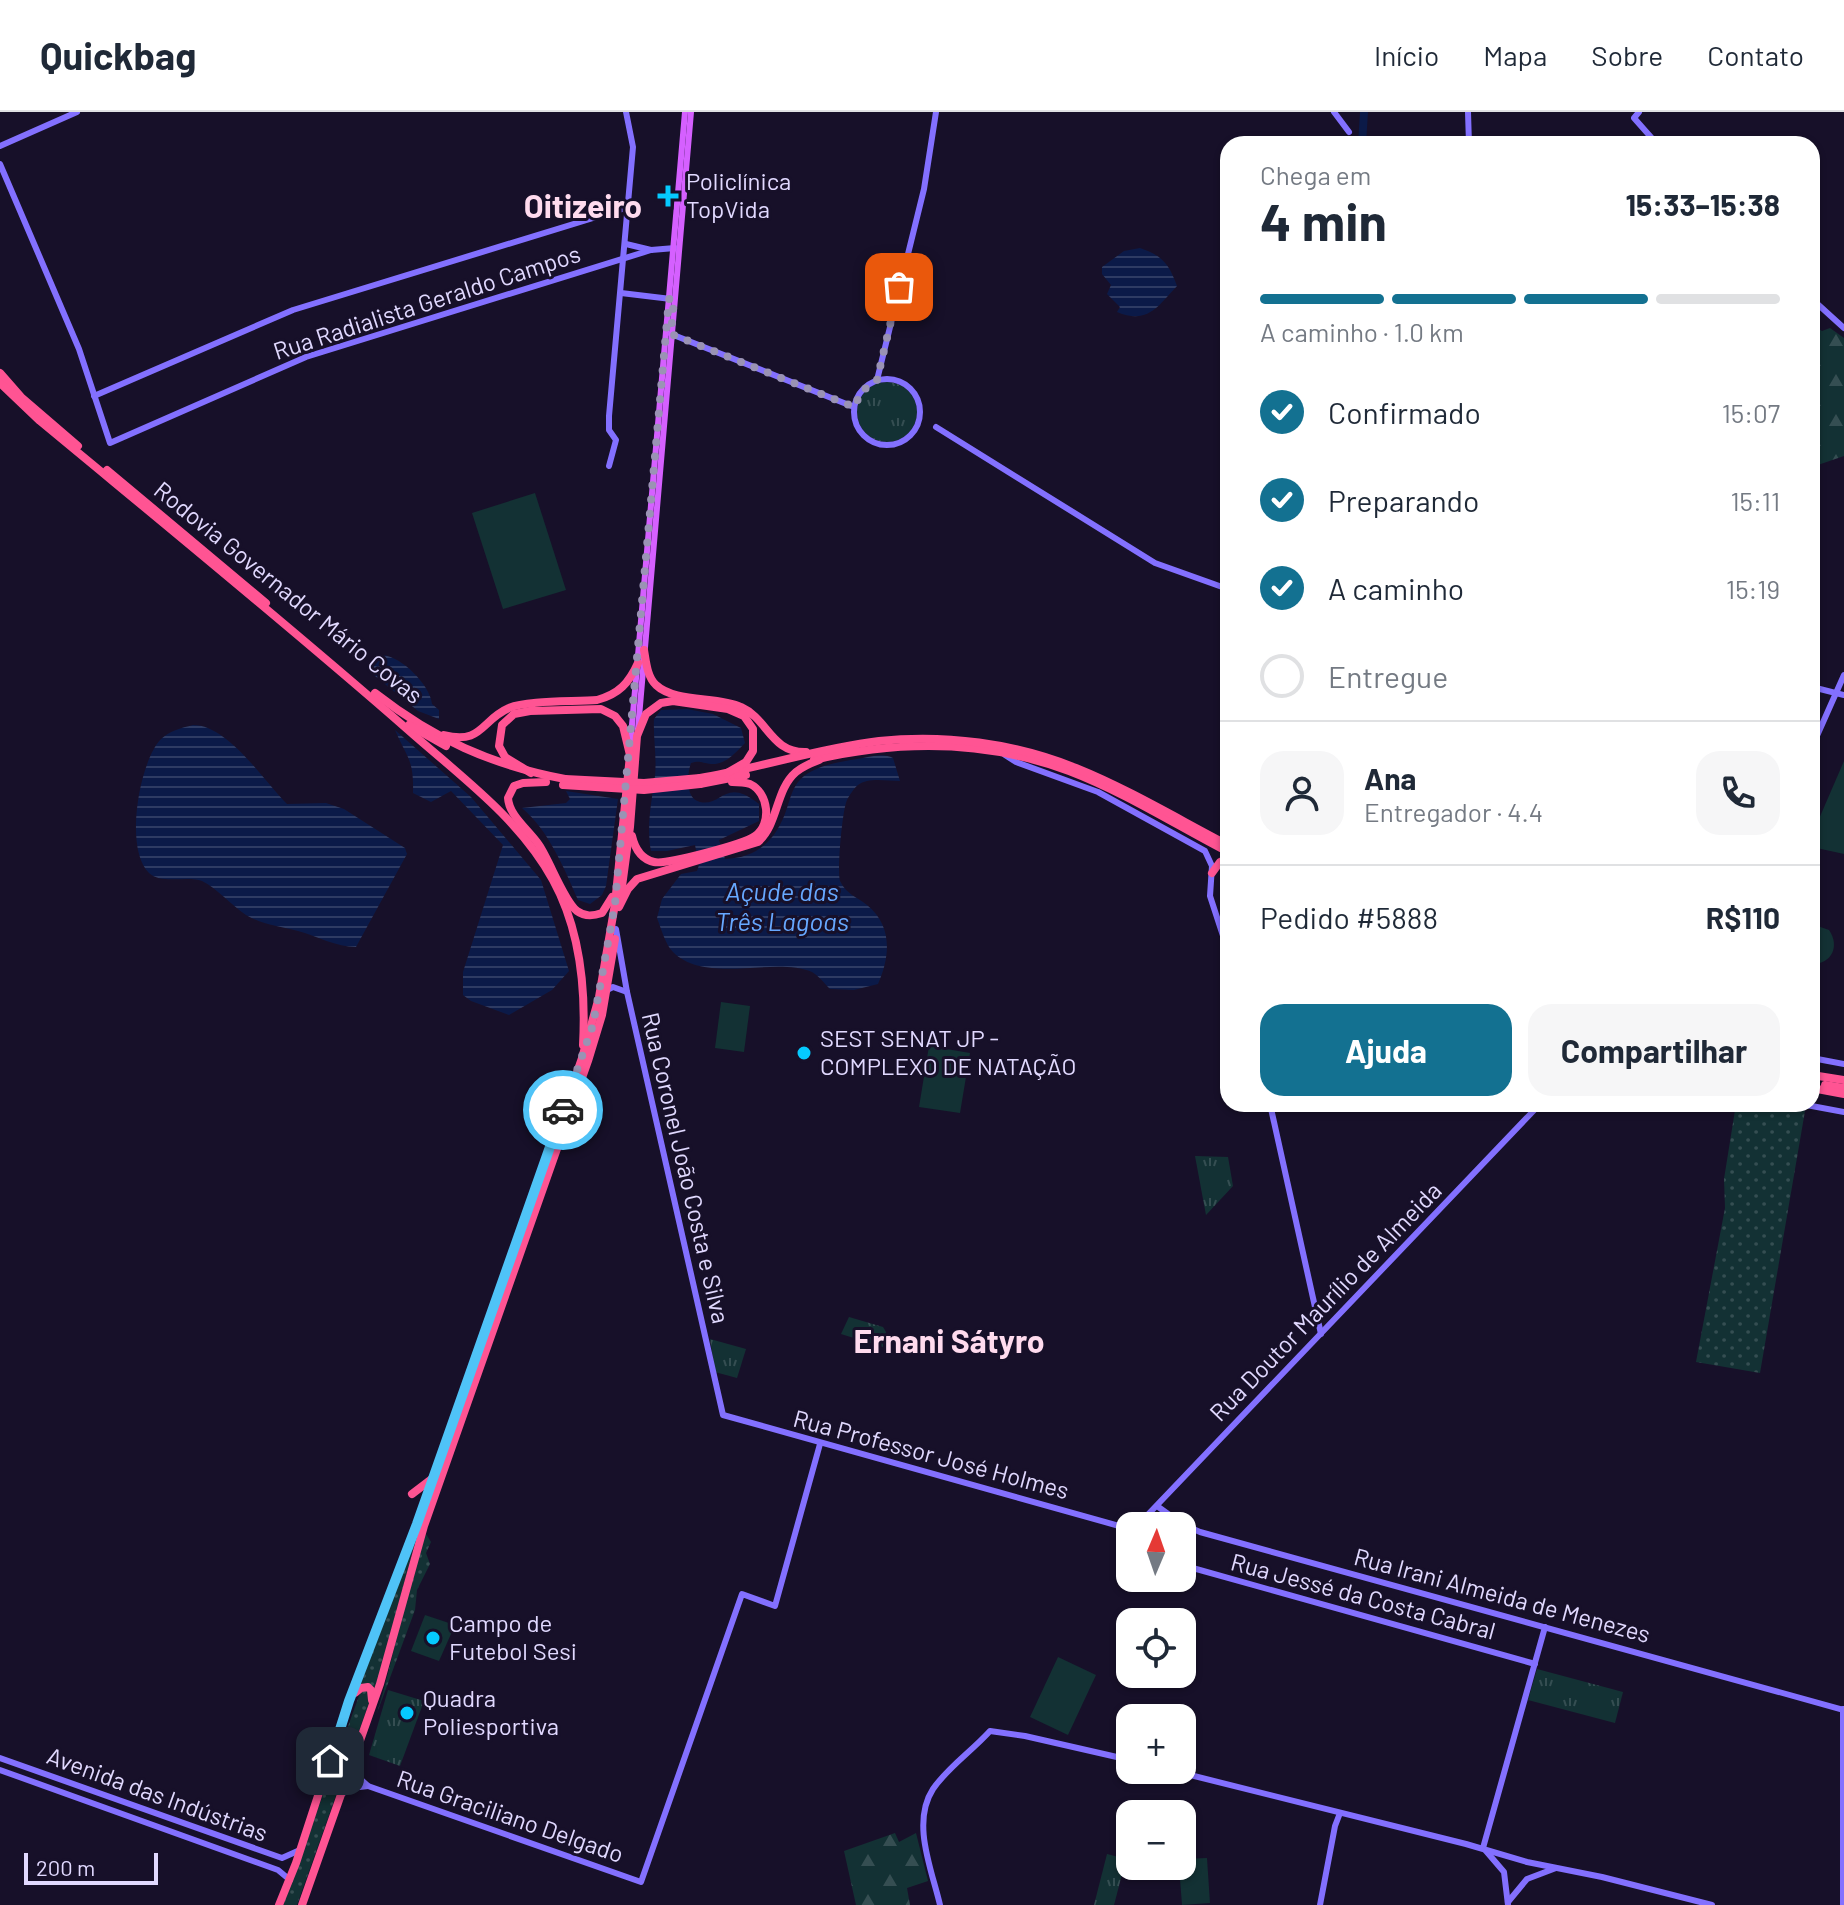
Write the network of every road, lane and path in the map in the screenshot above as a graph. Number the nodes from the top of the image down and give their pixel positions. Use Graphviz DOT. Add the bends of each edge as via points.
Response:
graph roads {
  1 [pos="77,112"];
  2 [pos="626,112"];
  3 [pos="688,112"];
  4 [pos="936,112"];
  5 [pos="1334,112"];
  6 [pos="1468,112"];
  7 [pos="1636,115"];
  8 [pos="1349,132"];
  9 [pos="1469,136"];
  10 [pos="1647,136"];
  11 [pos="0,146"];
  12 [pos="0,164"];
  13 [pos="629,207"];
  14 [pos="626,244"];
  15 [pos="676,248"];
  16 [pos="651,250"];
  17 [pos="625,258"];
  18 [pos="621,293"];
  19 [pos="672,299"];
  20 [pos="1820,306"];
  21 [pos="1844,328"];
  22 [pos="671,334"];
  23 [pos="0,373"];
  24 [pos="877,380"];
  25 [pos="0,383"];
  26 [pos="94,396"];
  27 [pos="854,407"];
  28 [pos="936,427"];
  29 [pos="609,466"];
  30 [pos="1220,586"];
  31 [pos="644,650"];
  32 [pos="638,663"];
  33 [pos="1844,675"];
  34 [pos="1820,689"];
  35 [pos="1840,693"];
  36 [pos="389,711"];
  37 [pos="424,728"];
  38 [pos="1820,732"];
  39 [pos="637,736"];
  40 [pos="1002,753"];
  41 [pos="827,754"];
  42 [pos="630,755"];
  43 [pos="531,773"];
  44 [pos="727,773"];
  45 [pos="700,781"];
  46 [pos="546,782"];
  47 [pos="564,782"];
  48 [pos="711,783"];
  49 [pos="630,827"];
  50 [pos="1220,841"];
  51 [pos="724,850"];
  52 [pos="1220,851"];
  53 [pos="696,858"];
  54 [pos="1220,862"];
  55 [pos="1212,873"];
  56 [pos="617,881"];
  57 [pos="619,907"];
  58 [pos="1220,927"];
  59 [pos="616,929"];
  60 [pos="607,990"];
  61 [pos="627,992"];
  62 [pos="582,1058"];
  63 [pos="1820,1060"];
  64 [pos="1844,1064"];
  65 [pos="1820,1076"];
  66 [pos="1844,1080"];
  67 [pos="1820,1086"];
  68 [pos="1844,1091"];
  69 [pos="1820,1108"];
  70 [pos="1272,1112"];
  71 [pos="1532,1112"];
  72 [pos="1844,1112"];
  73 [pos="1321,1334"];
  74 [pos="723,1415"];
  75 [pos="820,1444"];
  76 [pos="434,1478"];
  77 [pos="412,1494"];
  78 [pos="1157,1506"];
  79 [pos="1151,1512"];
  80 [pos="1116,1525"];
  81 [pos="1196,1569"];
  82 [pos="1545,1627"];
  83 [pos="1535,1664"];
  84 [pos="349,1701"];
  85 [pos="1844,1710"];
  86 [pos="370,1713"];
  87 [pos="1116,1757"];
  88 [pos="0,1758"];
  89 [pos="353,1760"];
  90 [pos="9,1761"];
  91 [pos="2,1771"];
  92 [pos="1196,1777"];
  93 [pos="368,1786"];
  94 [pos="339,1797"];
  95 [pos="1340,1813"];
  96 [pos="1483,1848"];
  97 [pos="300,1850"];
  98 [pos="1513,1858"];
  99 [pos="1527,1862"];
  100 [pos="1559,1867"];
  101 [pos="1505,1876"];
  102 [pos="290,1880"];
  103 [pos="1524,1882"];
  104 [pos="1508,1903"];
  105 [pos="279,1905"];
  106 [pos="302,1905"];
  107 [pos="940,1905"];
  108 [pos="1320,1905"];
  109 [pos="1712,1905"];
  110 [pos="1843,1905"];
  1 -- 11 [label="street"];
  2 -- 13 [label="street" via="633,141"];
  3 -- 15 [label="main road"];
  4 -- 24 [label="street" via="924,189"];
  5 -- 8 [label="street"];
  6 -- 9 [label="street"];
  7 -- 10 [label="street"];
  12 -- 26 [label="street"];
  13 -- 14 [label="street"];
  13 -- 26 [label="street" via="293,310"];
  14 -- 16 [label="street"];
  14 -- 17 [label="street"];
  15 -- 16 [label="street"];
  15 -- 19 [label="main road"];
  16 -- 17 [label="street, Rua Radialista Geraldo Campos"];
  17 -- 18 [label="street"];
  17 -- 26 [label="street, Rua Radialista Geraldo Campos" via="306,357 110,443"];
  18 -- 19 [label="street"];
  18 -- 29 [label="street" via="609,416 616,440"];
  19 -- 22 [label="main road"];
  19 -- 32 [label="main road"];
  20 -- 21 [label="street"];
  22 -- 27 [label="street"];
  22 -- 31 [label="main road"];
  23 -- 37 [label="highway, Rodovia Governador Mário Covas" via="64,434 355,678"];
  24 -- 27 [label="street" via="862,391"];
  24 -- 27 [label="street" via="898,381 916,395 921,417 911,437 890,446 870,441 858,429"];
  25 -- 36 [label="highway, Rodovia Governador Mário Covas"];
  28 -- 30 [label="street" via="1155,563"];
  31 -- 39 [label="main road"];
  31 -- 41 [label="highway" via="650,678 658,687 741,707 778,744 791,751"];
  32 -- 37 [label="highway" via="626,685 597,700 513,706 466,738"];
  32 -- 42 [label="main road"];
  33 -- 35 [label="street"];
  34 -- 35 [label="street"];
  35 -- 38 [label="street"];
  36 -- 46 [label="highway" via="473,759"];
  36 -- 62 [label="highway" via="502,812 554,883 581,966"];
  37 -- 43 [label="highway, Rodovia Governador Mário Covas" via="475,754"];
  39 -- 44 [label="highway" via="646,714 661,703 738,713 753,729 753,751"];
  39 -- 49 [label="highway"];
  40 -- 41 [label="highway" via="909,745"];
  40 -- 52 [label="highway" via="1087,779"];
  40 -- 55 [label="street" via="1098,792 1205,851"];
  41 -- 44 [label="highway, Rodovia Governador Mário Covas"];
  41 -- 48 [label="highway"];
  41 -- 50 [label="highway" via="876,742 920,739 1005,747 1079,769"];
  41 -- 51 [label="highway" via="791,778 765,836"];
  42 -- 43 [label="highway" via="623,726 609,712 523,711 502,725 499,746 505,757"];
  42 -- 56 [label="highway"];
  43 -- 47 [label="highway, Rodovia Governador Mário Covas"];
  44 -- 45 [label="highway, Rodovia Governador Mário Covas"];
  45 -- 47 [label="highway, Rodovia Governador Mário Covas, bridge"];
  45 -- 48 [label="highway"];
  46 -- 47 [label="highway"];
  46 -- 56 [label="highway" via="518,784 507,802 574,908 583,915 602,913"];
  48 -- 51 [label="highway" via="750,784 766,803 759,832"];
  49 -- 53 [label="highway" via="635,847 645,858 666,863"];
  49 -- 57 [label="highway"];
  51 -- 53 [label="highway"];
  53 -- 57 [label="highway" via="637,879"];
  54 -- 55 [label="highway"];
  55 -- 58 [label="street" via="1210,896"];
  56 -- 62 [label="highway" via="599,997"];
  57 -- 59 [label="highway"];
  59 -- 60 [label="highway"];
  59 -- 61 [label="street, Rua Coronel João Costa e Silva"];
  60 -- 61 [label="street"];
  60 -- 86 [label="highway" via="588,1061 421,1536"];
  61 -- 74 [label="street, Rua Coronel João Costa e Silva"];
  62 -- 76 [label="highway"];
  63 -- 64 [label="street"];
  65 -- 66 [label="highway"];
  67 -- 68 [label="highway"];
  69 -- 72 [label="street"];
  70 -- 73 [label="street"];
  71 -- 73 [label="street, Rua Doutor Maurílio de Almeida"];
  73 -- 78 [label="street, Rua Doutor Maurílio de Almeida"];
  74 -- 75 [label="street, Rua Professor José Holmes"];
  75 -- 80 [label="street, Rua Professor José Holmes"];
  75 -- 93 [label="street, Rua Graciliano Delgado" via="775,1606 742,1594 641,1882"];
  76 -- 77 [label="highway"];
  76 -- 84 [label="highway"];
  78 -- 79 [label="street, Rua Doutor Maurílio de Almeida"];
  78 -- 82 [label="street, Rua Irani Almeida de Menezes" via="1200,1532"];
  81 -- 83 [label="street, Rua Jessé da Costa Cabral"];
  82 -- 83 [label="street"];
  82 -- 85 [label="street, Rua Irani Almeida de Menezes"];
  83 -- 96 [label="street"];
  84 -- 86 [label="highway" via="369,1687"];
  84 -- 97 [label="highway"];
  85 -- 110 [label="street"];
  86 -- 89 [label="highway"];
  87 -- 107 [label="street" via="990,1731 929,1798 924,1835"];
  88 -- 90 [label="street, Avenida das Indústrias"];
  89 -- 93 [label="street, Rua Graciliano Delgado" via="357,1776"];
  89 -- 94 [label="highway"];
  90 -- 91 [label="street"];
  90 -- 97 [label="street, Avenida das Indústrias" via="282,1858"];
  91 -- 102 [label="street, Avenida das Indústrias" via="278,1870"];
  92 -- 95 [label="street"];
  93 -- 94 [label="street, Rua Graciliano Delgado" via="351,1788"];
  94 -- 106 [label="highway"];
  95 -- 96 [label="street"];
  95 -- 108 [label="street"];
  96 -- 98 [label="street"];
  96 -- 101 [label="street"];
  97 -- 102 [label="highway"];
  98 -- 99 [label="street"];
  98 -- 101 [label="street"];
  99 -- 100 [label="street"];
  99 -- 103 [label="street" via="1530,1869"];
  100 -- 103 [label="street"];
  100 -- 109 [label="street"];
  101 -- 103 [label="street" via="1514,1884"];
  101 -- 104 [label="street"];
  102 -- 105 [label="highway"];
  103 -- 104 [label="street"];
}
